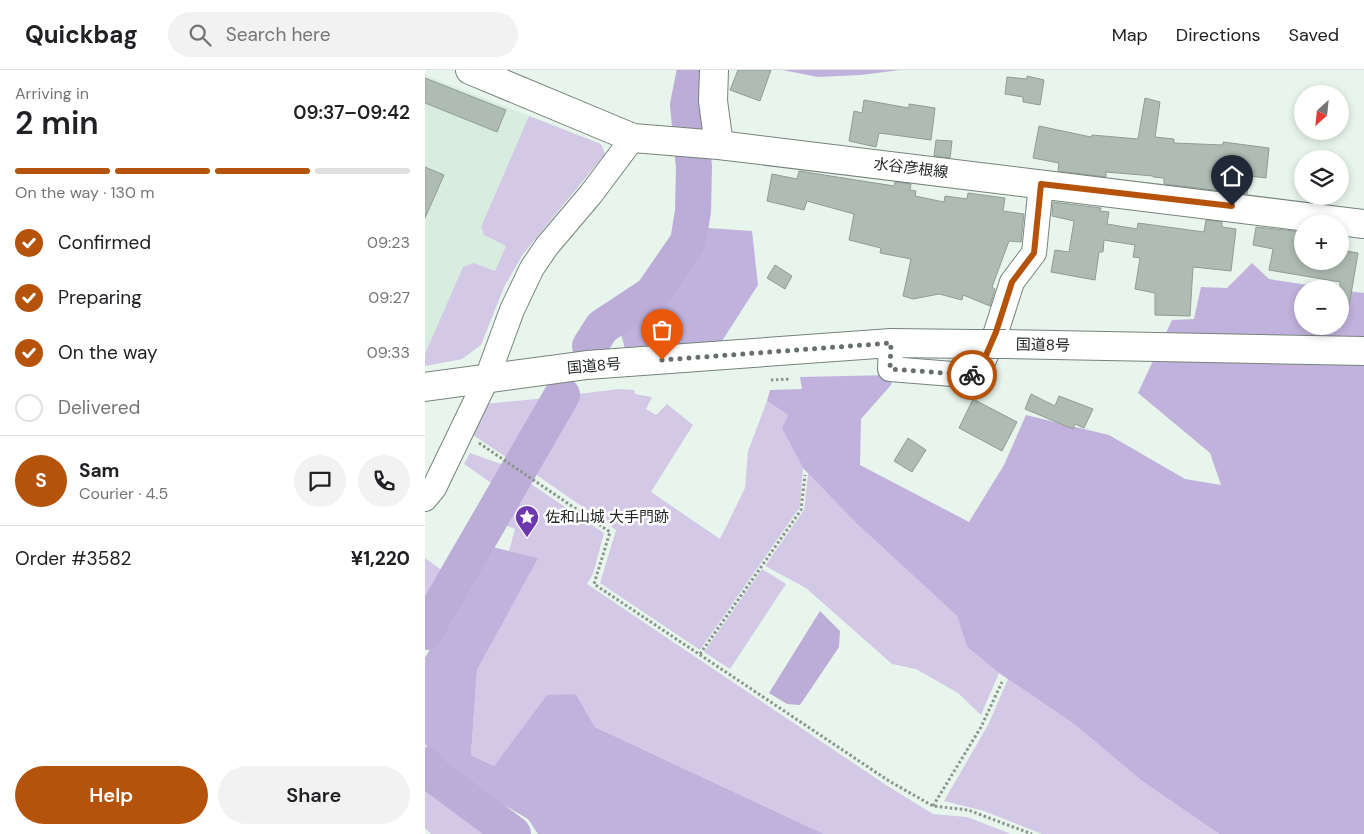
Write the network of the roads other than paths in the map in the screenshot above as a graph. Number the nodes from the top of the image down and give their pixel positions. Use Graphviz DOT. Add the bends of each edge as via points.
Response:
graph roads {
  1 [pos="470,70"];
  2 [pos="714,70"];
  3 [pos="633,138"];
  4 [pos="700,143"];
  5 [pos="1041,184"];
  6 [pos="1364,224"];
  7 [pos="891,343"];
  8 [pos="1364,351"];
  9 [pos="487,378"];
  10 [pos="425,387"];
  11 [pos="425,499"];
  1 -- 3 [label="main road, 水谷彦根線"];
  2 -- 4 [label="main road" via="713,101"];
  3 -- 4 [label="main road, 水谷彦根線"];
  3 -- 9 [label="street" via="533,268 511,310"];
  4 -- 5 [label="main road, 水谷彦根線"];
  5 -- 6 [label="main road, 水谷彦根線"];
  5 -- 7 [label="street" via="1034,253 1012,282 980,369 965,375 890,369"];
  7 -- 8 [label="main road, 国道8号, bridge"];
  7 -- 9 [label="main road, 国道8号" via="587,365"];
  9 -- 10 [label="main road, 国道8号"];
  9 -- 11 [label="street" via="435,488"];
}
